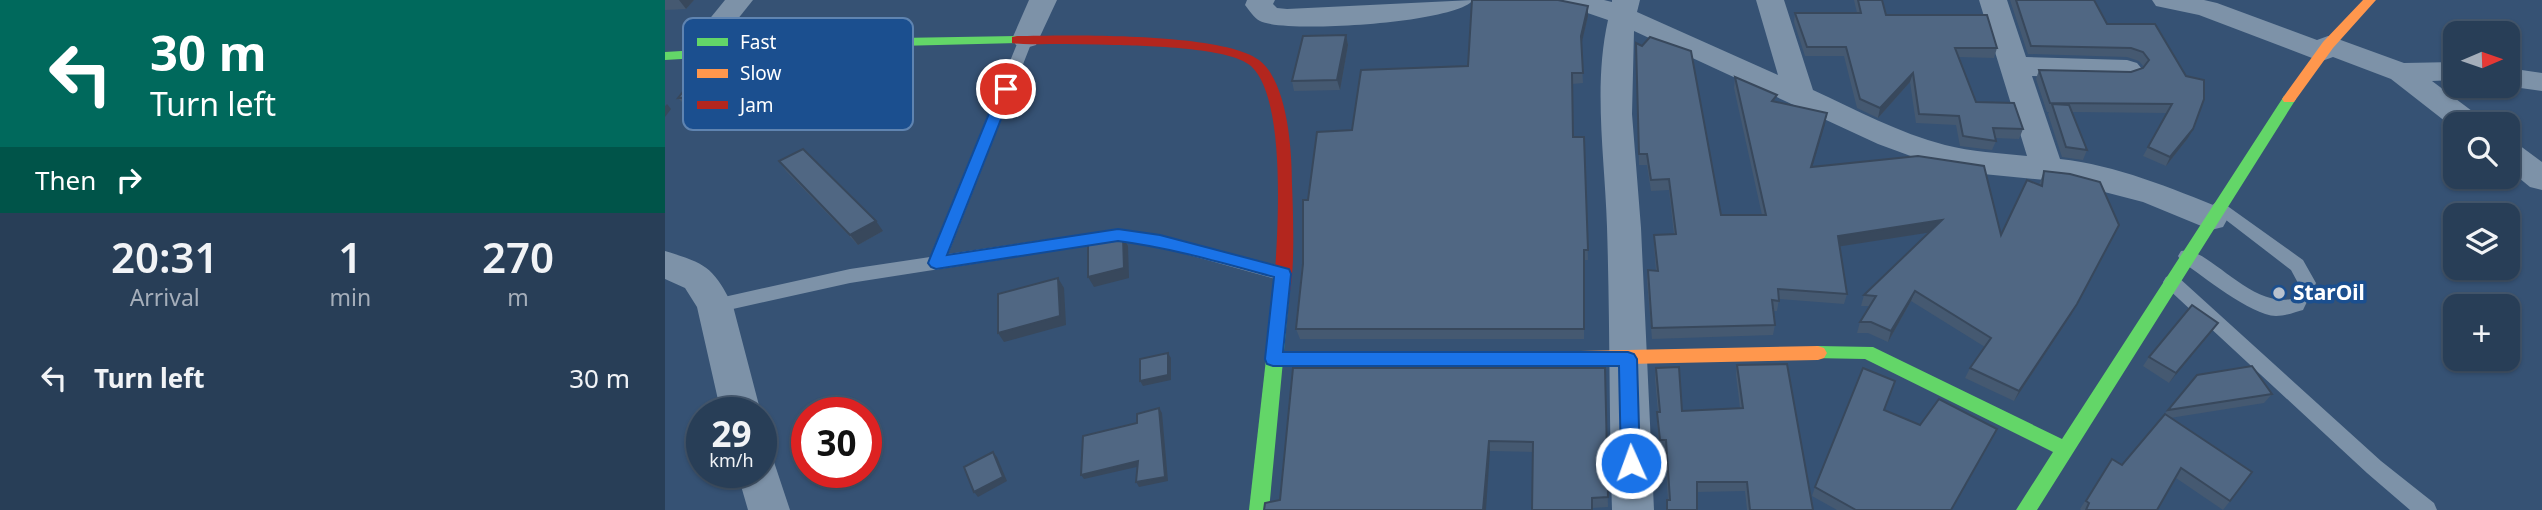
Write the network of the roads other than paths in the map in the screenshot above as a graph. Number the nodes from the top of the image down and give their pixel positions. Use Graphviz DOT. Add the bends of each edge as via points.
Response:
graph roads {
  1 [pos="739,0"];
  2 [pos="1043,0"];
  3 [pos="1261,0"];
  4 [pos="1459,0"];
  5 [pos="1577,0"];
  6 [pos="1770,0"];
  7 [pos="1993,0"];
  8 [pos="2166,0"];
  9 [pos="2371,0"];
  10 [pos="2204,4"];
  11 [pos="1624,8"];
  12 [pos="724,18"];
  13 [pos="1026,39"];
  14 [pos="913,41"];
  15 [pos="2325,48"];
  16 [pos="683,55"];
  17 [pos="665,56"];
  18 [pos="2012,66"];
  19 [pos="2127,69"];
  20 [pos="2443,71"];
  21 [pos="2401,72"];
  22 [pos="2520,78"];
  23 [pos="2542,82"];
  24 [pos="1800,97"];
  25 [pos="2453,112"];
  26 [pos="2520,162"];
  27 [pos="2047,169"];
  28 [pos="2542,179"];
  29 [pos="2215,212"];
  30 [pos="2187,256"];
  31 [pos="936,263"];
  32 [pos="665,264"];
  33 [pos="1283,274"];
  34 [pos="2172,282"];
  35 [pos="715,306"];
  36 [pos="1273,359"];
  37 [pos="1628,359"];
  38 [pos="737,397"];
  39 [pos="2064,449"];
  40 [pos="763,488"];
  41 [pos="769,510"];
  42 [pos="1259,510"];
  43 [pos="1633,510"];
  44 [pos="2026,510"];
  45 [pos="2426,510"];
  1 -- 12 [label="street"];
  2 -- 13 [label="street"];
  3 -- 4 [label="street" via="1259,5 1269,15 1287,17 1424,11"];
  5 -- 11 [label="street"];
  6 -- 24 [label="street"];
  7 -- 18 [label="street"];
  8 -- 10 [label="street"];
  9 -- 15 [label="street"];
  10 -- 15 [label="street"];
  11 -- 24 [label="street"];
  11 -- 37 [label="street" via="1617,139"];
  13 -- 14 [label="street"];
  13 -- 31 [label="lane"];
  13 -- 33 [label="street" via="1192,46 1226,51 1255,63 1273,91 1284,148"];
  15 -- 21 [label="street"];
  15 -- 29 [label="street"];
  16 -- 17 [label="street"];
  18 -- 19 [label="street"];
  18 -- 27 [label="street"];
  20 -- 21 [label="street"];
  21 -- 25 [label="street"];
  22 -- 23 [label="street"];
  24 -- 27 [label="street" via="1938,154"];
  26 -- 28 [label="street"];
  27 -- 29 [label="street" via="2123,184"];
  29 -- 30 [label="street"];
  29 -- 30 [label="lane" via="2297,264 2307,283 2297,305 2276,309 2246,297"];
  30 -- 34 [label="street"];
  31 -- 33 [label="lane" via="1118,235 1160,241"];
  31 -- 35 [label="lane" via="850,276"];
  32 -- 35 [label="street" via="698,278"];
  33 -- 36 [label="street"];
  34 -- 39 [label="street"];
  34 -- 45 [label="lane"];
  35 -- 38 [label="street"];
  36 -- 37 [label="street"];
  36 -- 42 [label="street"];
  37 -- 39 [label="street" via="1867,352"];
  37 -- 43 [label="street"];
  39 -- 44 [label="street"];
  40 -- 41 [label="street"];
}
